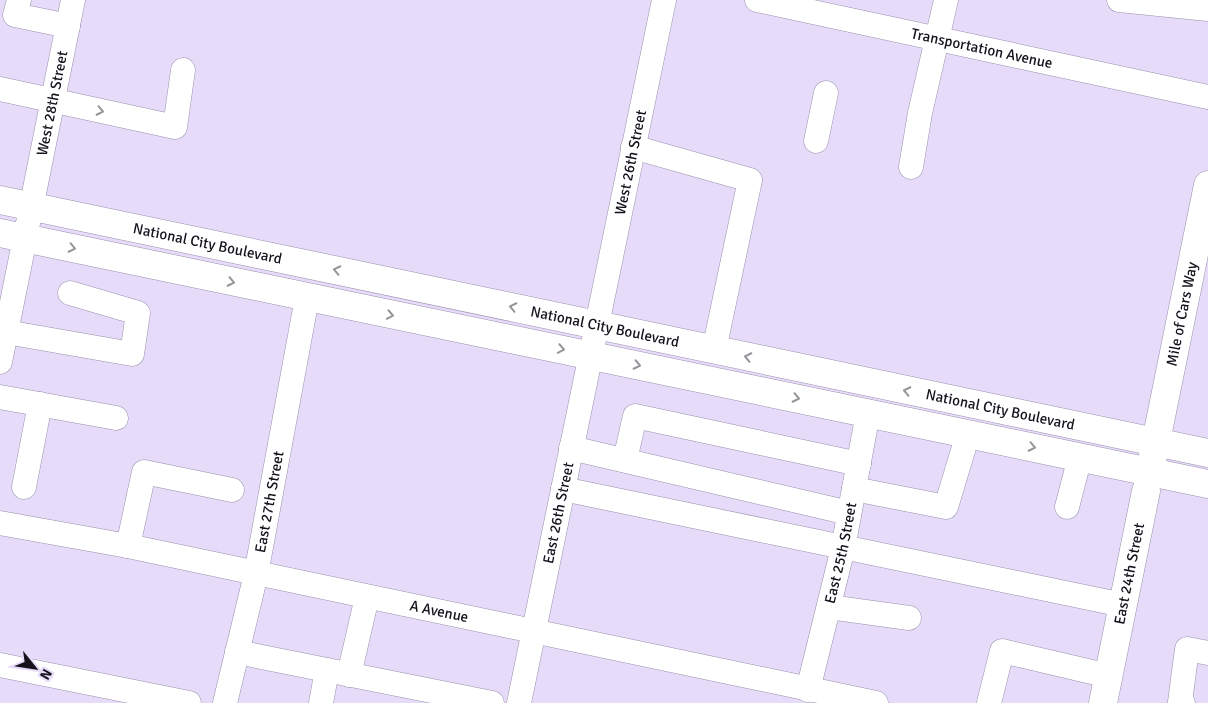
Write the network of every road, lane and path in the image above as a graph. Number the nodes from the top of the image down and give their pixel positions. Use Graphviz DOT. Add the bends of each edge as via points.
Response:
graph roads {
  1 [pos="73,0"];
  2 [pos="664,0"];
  3 [pos="756,0"];
  4 [pos="946,0"];
  5 [pos="1118,0"];
  6 [pos="11,9"];
  7 [pos="1208,9"];
  8 [pos="68,26"];
  9 [pos="938,38"];
  10 [pos="183,70"];
  11 [pos="0,89"];
  12 [pos="826,93"];
  13 [pos="1208,97"];
  14 [pos="52,101"];
  15 [pos="816,141"];
  16 [pos="633,147"];
  17 [pos="910,167"];
  18 [pos="1208,185"];
  19 [pos="0,200"];
  20 [pos="31,206"];
  21 [pos="12,235"];
  22 [pos="1201,255"];
  23 [pos="7,288"];
  24 [pos="70,293"];
  25 [pos="307,298"];
  26 [pos="595,324"];
  27 [pos="6,332"];
  28 [pos="714,350"];
  29 [pos="589,355"];
  30 [pos="0,362"];
  31 [pos="0,397"];
  32 [pos="40,404"];
  33 [pos="868,413"];
  34 [pos="116,418"];
  35 [pos="968,434"];
  36 [pos="1156,443"];
  37 [pos="571,448"];
  38 [pos="1208,454"];
  39 [pos="1080,458"];
  40 [pos="625,460"];
  41 [pos="859,464"];
  42 [pos="1148,481"];
  43 [pos="1208,484"];
  44 [pos="24,487"];
  45 [pos="564,489"];
  46 [pos="854,489"];
  47 [pos="232,490"];
  48 [pos="1068,506"];
  49 [pos="850,513"];
  50 [pos="0,523"];
  51 [pos="128,546"];
  52 [pos="844,548"];
  53 [pos="256,574"];
  54 [pos="367,597"];
  55 [pos="1123,605"];
  56 [pos="829,607"];
  57 [pos="910,618"];
  58 [pos="534,631"];
  59 [pos="237,652"];
  60 [pos="1208,653"];
  61 [pos="0,665"];
  62 [pos="338,672"];
  63 [pos="1109,676"];
  64 [pos="821,696"];
  65 [pos="189,703"];
  66 [pos="225,703"];
  67 [pos="321,703"];
  68 [pos="492,703"];
  69 [pos="519,703"];
  70 [pos="876,703"];
  71 [pos="989,703"];
  72 [pos="1103,703"];
  73 [pos="1183,703"];
  1 -- 8 [label="street, West 28th Street"];
  2 -- 16 [label="street, West 26th Street"];
  3 -- 9 [label="street, Transportation Avenue"];
  4 -- 9 [label="street"];
  5 -- 7 [label="street"];
  6 -- 8 [label="street"];
  8 -- 14 [label="street, West 28th Street"];
  9 -- 13 [label="street, Transportation Avenue"];
  9 -- 17 [label="street"];
  14 -- 10 [label="street, one-way" via="175,127"];
  11 -- 14 [label="street"];
  12 -- 15 [label="street"];
  14 -- 20 [label="street, West 28th Street"];
  16 -- 26 [label="street, West 26th Street"];
  16 -- 28 [label="street" via="750,180"];
  18 -- 22 [label="main road, Mile of Cars Way"];
  19 -- 20 [label="main road, National City Boulevard"];
  20 -- 21 [label="street, West 28th Street"];
  26 -- 20 [label="main road, National City Boulevard, one-way"];
  21 -- 23 [label="street, West 28th Street"];
  21 -- 25 [label="main road, National City Boulevard, one-way"];
  22 -- 36 [label="main road, Mile of Cars Way"];
  23 -- 27 [label="street, West 28th Street"];
  24 -- 27 [label="street" via="138,313 132,354"];
  25 -- 29 [label="main road, National City Boulevard, one-way"];
  25 -- 53 [label="street, East 27th Street"];
  26 -- 28 [label="main road, National City Boulevard"];
  26 -- 29 [label="street, East 26th Street"];
  27 -- 30 [label="street, West 28th Street"];
  36 -- 28 [label="main road, National City Boulevard, one-way"];
  29 -- 33 [label="main road, National City Boulevard, one-way"];
  29 -- 37 [label="street, East 26th Street"];
  31 -- 32 [label="street"];
  32 -- 34 [label="street"];
  32 -- 44 [label="street"];
  33 -- 35 [label="main road, National City Boulevard"];
  33 -- 41 [label="street, East 25th Street"];
  35 -- 39 [label="main road, National City Boulevard, one-way"];
  35 -- 46 [label="street" via="946,507"];
  36 -- 38 [label="main road, National City Boulevard"];
  36 -- 42 [label="main road, East 24th Street"];
  37 -- 40 [label="street"];
  37 -- 45 [label="street, East 26th Street"];
  39 -- 42 [label="main road, National City Boulevard"];
  39 -- 48 [label="street"];
  40 -- 41 [label="street" via="634,416"];
  40 -- 49 [label="street"];
  41 -- 46 [label="street, East 25th Street"];
  42 -- 43 [label="main road, National City Boulevard"];
  42 -- 55 [label="main road, East 24th Street"];
  45 -- 52 [label="street"];
  45 -- 58 [label="street, East 26th Street"];
  46 -- 49 [label="street, East 25th Street"];
  47 -- 51 [label="street" via="144,472"];
  49 -- 52 [label="street, East 25th Street"];
  50 -- 51 [label="street, A Avenue"];
  51 -- 53 [label="street, A Avenue"];
  52 -- 55 [label="street"];
  52 -- 56 [label="street, East 25th Street"];
  53 -- 54 [label="street, A Avenue"];
  53 -- 59 [label="street, East 27th Street"];
  54 -- 58 [label="street, A Avenue"];
  54 -- 62 [label="street"];
  55 -- 63 [label="main road, East 24th Street"];
  56 -- 57 [label="street"];
  56 -- 64 [label="street, East 25th Street"];
  58 -- 64 [label="street, A Avenue"];
  58 -- 69 [label="street, East 26th Street"];
  59 -- 62 [label="street"];
  59 -- 66 [label="street, East 27th Street"];
  60 -- 73 [label="street" via="1187,649 1180,702"];
  61 -- 65 [label="street"];
  62 -- 67 [label="street"];
  62 -- 68 [label="street"];
  63 -- 71 [label="street" via="1002,651"];
  63 -- 72 [label="main road, East 24th Street"];
  64 -- 70 [label="street, A Avenue"];
}
